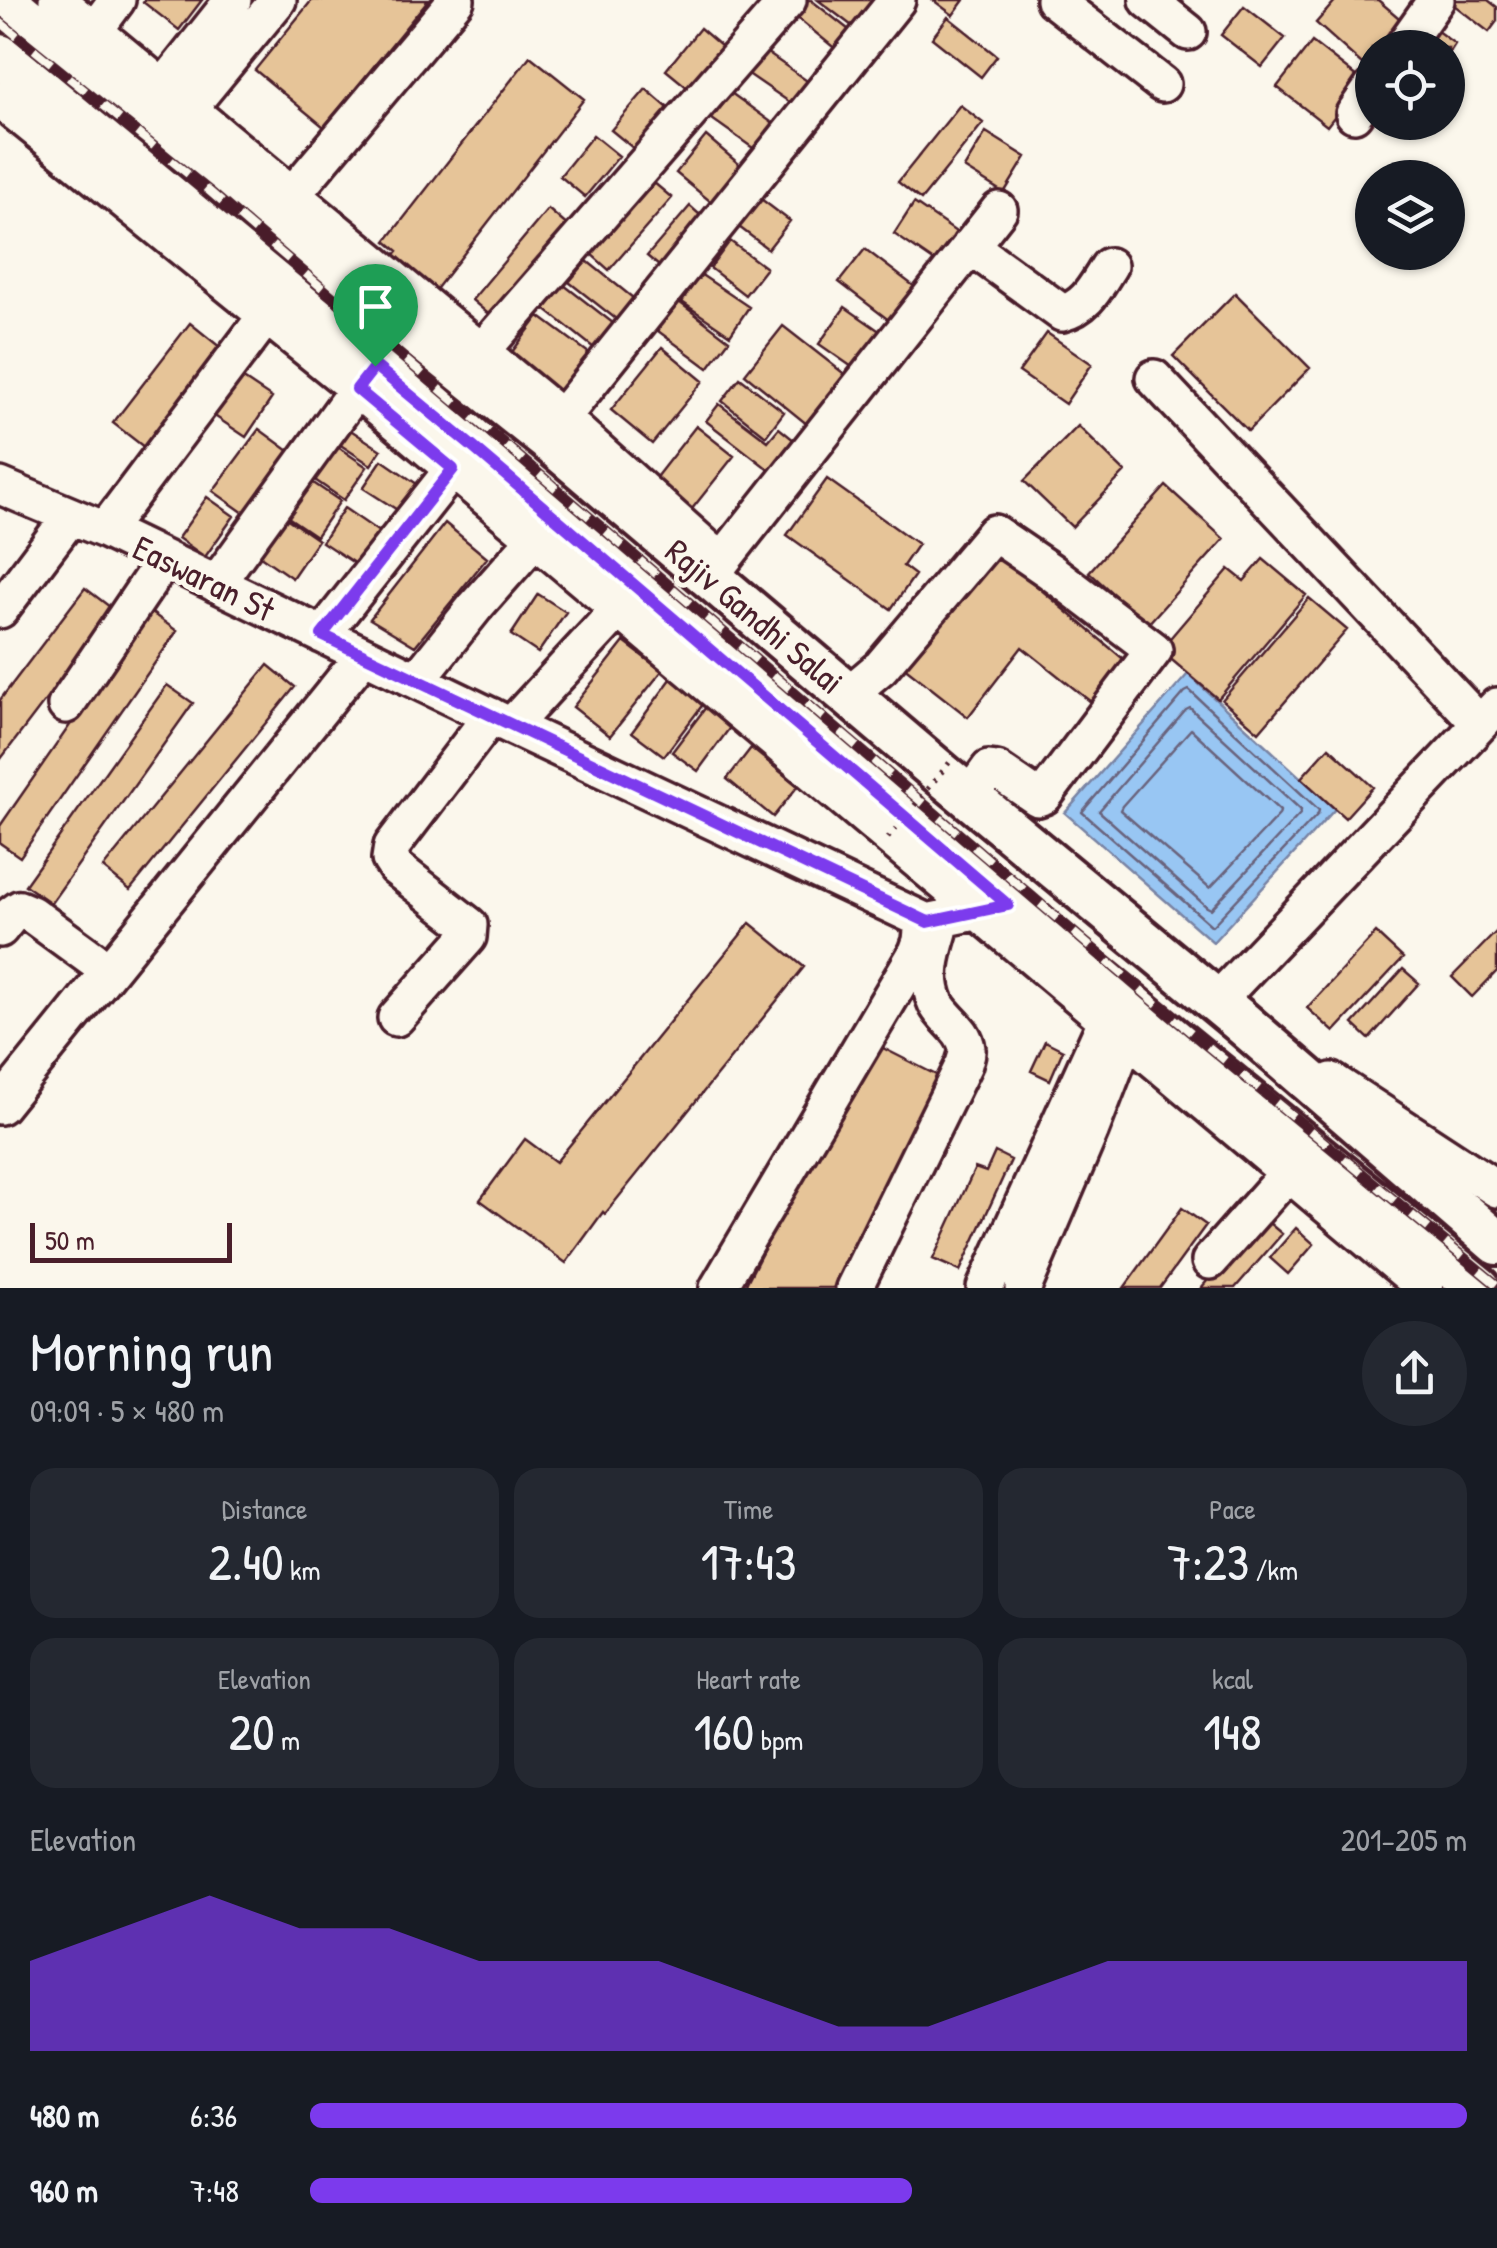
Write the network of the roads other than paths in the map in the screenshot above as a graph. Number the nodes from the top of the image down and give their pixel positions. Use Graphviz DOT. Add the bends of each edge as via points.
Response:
graph roads {
  1 [pos="4,0"];
  2 [pos="57,0"];
  3 [pos="116,0"];
  4 [pos="234,0"];
  5 [pos="278,0"];
  6 [pos="456,0"];
  7 [pos="788,0"];
  8 [pos="896,0"];
  9 [pos="1054,0"];
  10 [pos="1148,0"];
  11 [pos="1436,0"];
  12 [pos="1415,30"];
  13 [pos="94,31"];
  14 [pos="1188,32"];
  15 [pos="0,56"];
  16 [pos="1162,84"];
  17 [pos="0,100"];
  18 [pos="184,112"];
  19 [pos="148,179"];
  20 [pos="296,191"];
  21 [pos="999,210"];
  22 [pos="970,246"];
  23 [pos="1109,266"];
  24 [pos="266,316"];
  25 [pos="406,326"];
  26 [pos="482,352"];
  27 [pos="366,378"];
  28 [pos="1154,378"];
  29 [pos="554,428"];
  30 [pos="453,469"];
  31 [pos="0,486"];
  32 [pos="70,516"];
  33 [pos="105,530"];
  34 [pos="536,539"];
  35 [pos="164,560"];
  36 [pos="716,570"];
  37 [pos="216,584"];
  38 [pos="619,609"];
  39 [pos="0,610"];
  40 [pos="322,635"];
  41 [pos="364,655"];
  42 [pos="417,680"];
  43 [pos="862,683"];
  44 [pos="66,705"];
  45 [pos="1488,715"];
  46 [pos="501,721"];
  47 [pos="976,787"];
  48 [pos="1017,837"];
  49 [pos="993,908"];
  50 [pos="933,919"];
  51 [pos="0,929"];
  52 [pos="109,971"];
  53 [pos="1228,1011"];
  54 [pos="396,1018"];
  55 [pos="1117,1027"];
  56 [pos="0,1106"];
  57 [pos="1289,1172"];
  58 [pos="1497,1188"];
  59 [pos="1497,1244"];
  60 [pos="1210,1261"];
  61 [pos="1405,1282"];
  62 [pos="718,1288"];
  63 [pos="854,1288"];
  64 [pos="985,1288"];
  65 [pos="1023,1288"];
  66 [pos="1478,1288"];
  1 -- 18 [label="main road, Rajiv Gandhi Salai"];
  2 -- 13 [label="street"];
  3 -- 13 [label="street"];
  4 -- 18 [label="street"];
  5 -- 18 [label="street"];
  6 -- 20 [label="street"];
  7 -- 26 [label="street"];
  8 -- 29 [label="street"];
  9 -- 16 [label="street"];
  10 -- 14 [label="street"];
  11 -- 12 [label="street"];
  13 -- 18 [label="street"];
  15 -- 19 [label="main road, Rajiv Gandhi Salai"];
  17 -- 24 [label="street"];
  18 -- 19 [label="main road"];
  18 -- 20 [label="street"];
  18 -- 25 [label="main road, Rajiv Gandhi Salai"];
  19 -- 27 [label="main road, Rajiv Gandhi Salai"];
  20 -- 26 [label="street"];
  21 -- 22 [label="street"];
  22 -- 23 [label="street" via="1062,313 1076,310"];
  22 -- 36 [label="street"];
  24 -- 27 [label="street"];
  24 -- 33 [label="street"];
  25 -- 27 [label="street"];
  25 -- 29 [label="main road, Rajiv Gandhi Salai"];
  26 -- 29 [label="street"];
  27 -- 30 [label="street"];
  27 -- 37 [label="street"];
  27 -- 49 [label="main road, Rajiv Gandhi Salai" via="474,448"];
  28 -- 45 [label="street"];
  29 -- 36 [label="main road, Rajiv Gandhi Salai"];
  30 -- 34 [label="street"];
  30 -- 40 [label="street"];
  31 -- 32 [label="street, Easwaran St"];
  32 -- 33 [label="street, Easwaran St"];
  32 -- 39 [label="street"];
  33 -- 35 [label="street, Easwaran St"];
  34 -- 38 [label="street"];
  34 -- 42 [label="street"];
  35 -- 37 [label="street, Easwaran St"];
  35 -- 44 [label="street"];
  36 -- 43 [label="street"];
  36 -- 48 [label="main road, Rajiv Gandhi Salai"];
  37 -- 40 [label="street, Easwaran St"];
  38 -- 46 [label="street"];
  38 -- 49 [label="street"];
  40 -- 41 [label="street, Easwaran St"];
  41 -- 42 [label="street, Easwaran St"];
  41 -- 52 [label="street"];
  42 -- 46 [label="street, Easwaran St"];
  43 -- 47 [label="street"];
  43 -- 47 [label="street" via="994,533 1154,650 1044,796 997,770 989,769"];
  45 -- 53 [label="street"];
  46 -- 50 [label="street, Easwaran St"];
  46 -- 54 [label="street" via="392,846 396,868 469,925 468,936"];
  47 -- 48 [label="street"];
  48 -- 53 [label="main road, Rajiv Gandhi Salai"];
  49 -- 50 [label="street"];
  49 -- 55 [label="street"];
  49 -- 66 [label="main road, Rajiv Gandhi Salai"];
  50 -- 62 [label="street"];
  50 -- 63 [label="street" via="931,982 936,1004 967,1048 964,1064"];
  51 -- 52 [label="street" via="20,909"];
  52 -- 56 [label="street"];
  53 -- 58 [label="street"];
  53 -- 59 [label="main road, Rajiv Gandhi Salai"];
  55 -- 57 [label="street"];
  55 -- 64 [label="street"];
  55 -- 65 [label="street" via="1091,1129"];
  57 -- 60 [label="street"];
  57 -- 61 [label="street"];
}
